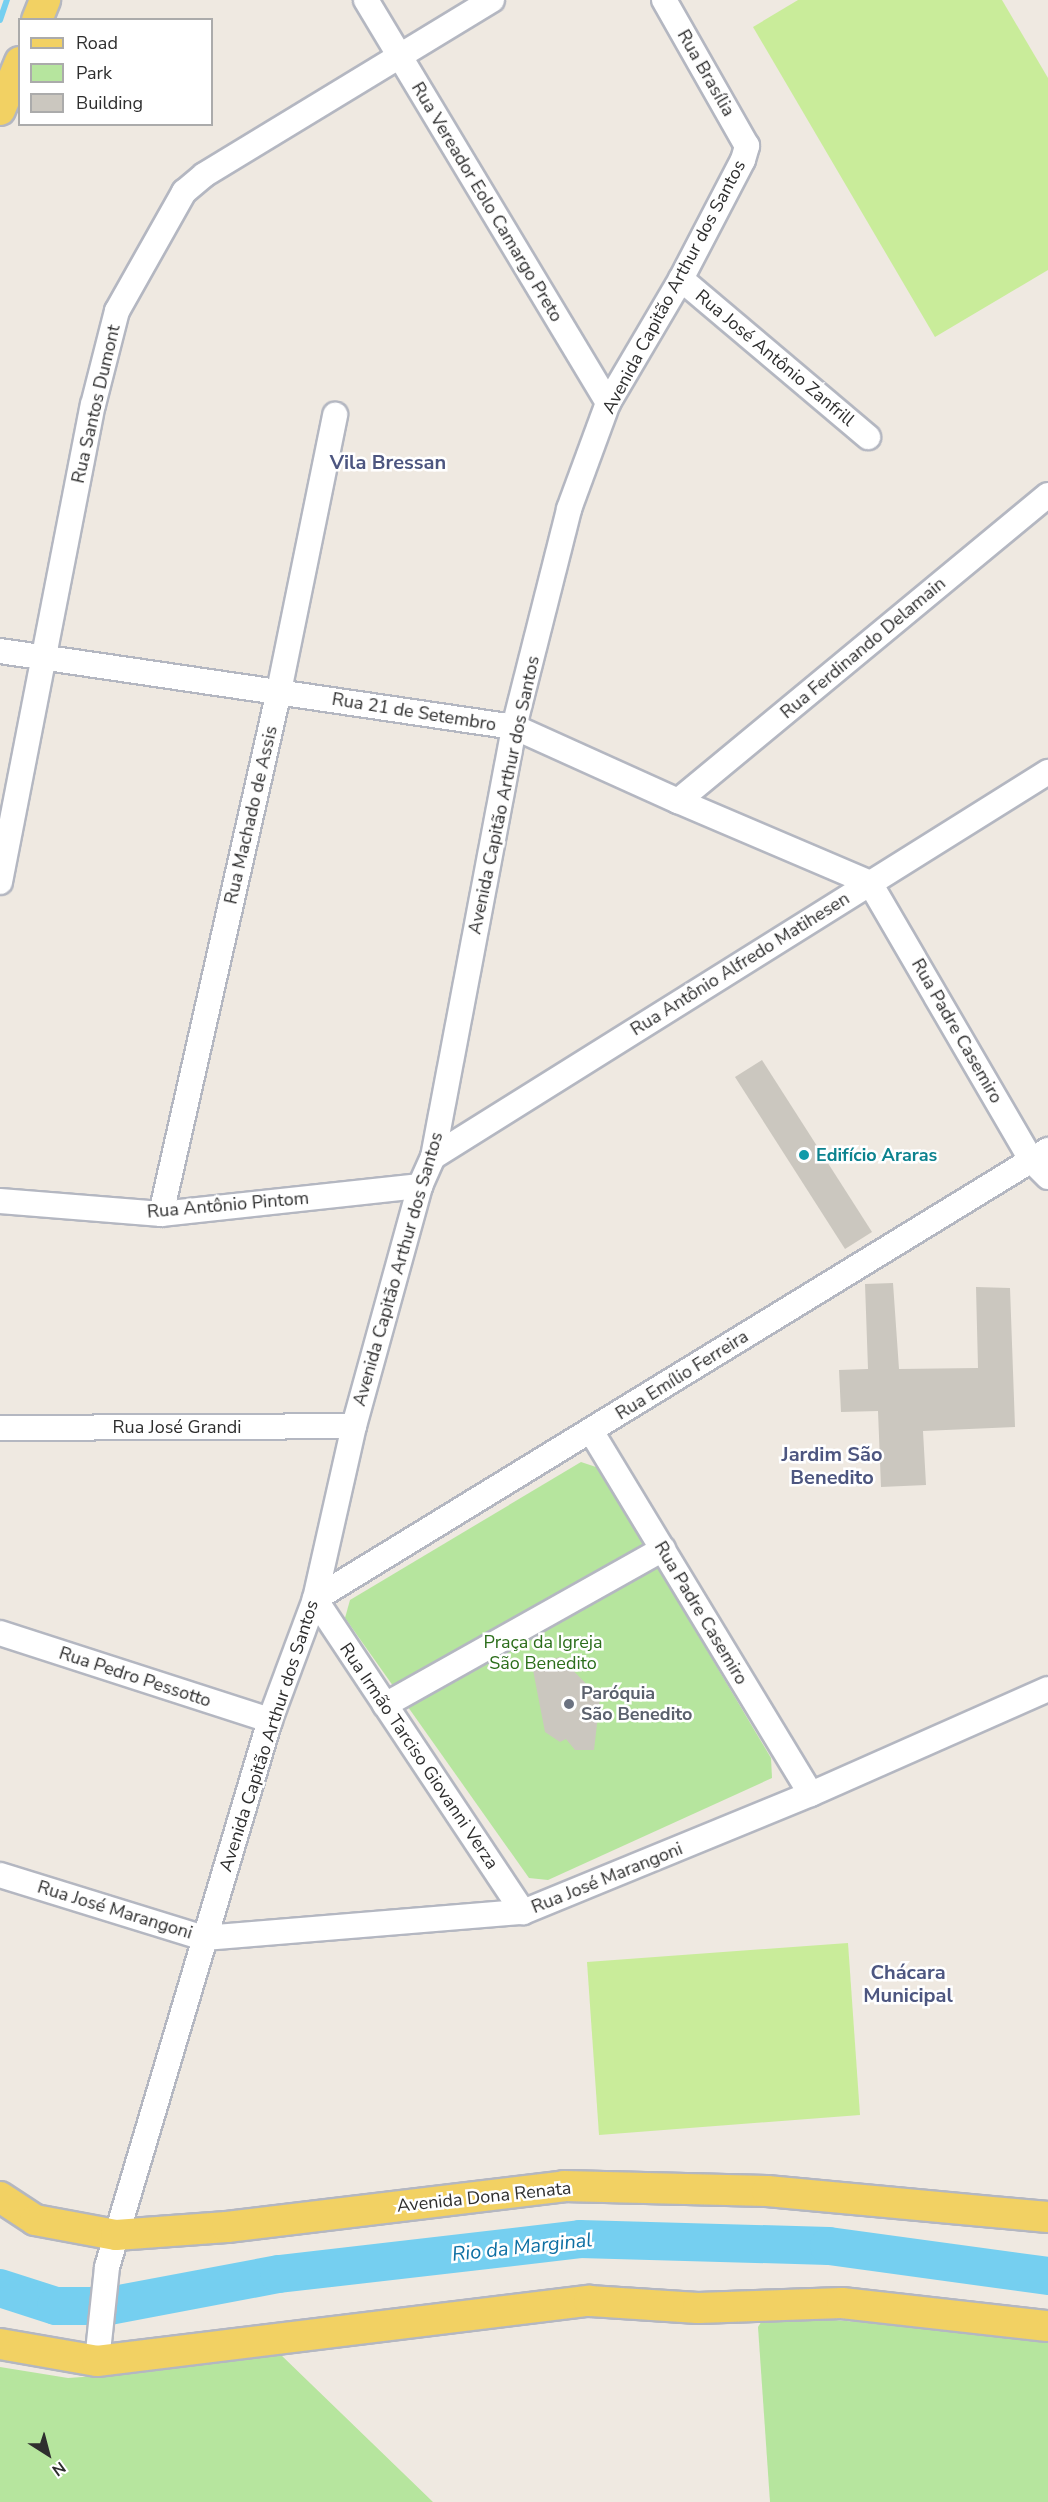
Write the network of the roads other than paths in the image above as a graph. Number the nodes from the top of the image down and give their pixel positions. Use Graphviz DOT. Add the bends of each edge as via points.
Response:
graph roads {
  1 [pos="45,0"];
  2 [pos="366,0"];
  3 [pos="492,0"];
  4 [pos="664,0"];
  5 [pos="38,18"];
  6 [pos="399,55"];
  7 [pos="18,67"];
  8 [pos="0,110"];
  9 [pos="747,146"];
  10 [pos="681,279"];
  11 [pos="608,404"];
  12 [pos="334,415"];
  13 [pos="868,437"];
  14 [pos="1048,495"];
  15 [pos="0,651"];
  16 [pos="45,657"];
  17 [pos="279,691"];
  18 [pos="514,727"];
  19 [pos="1048,772"];
  20 [pos="678,801"];
  21 [pos="0,882"];
  22 [pos="870,883"];
  23 [pos="1040,1155"];
  24 [pos="433,1157"];
  25 [pos="1048,1177"];
  26 [pos="420,1186"];
  27 [pos="0,1201"];
  28 [pos="161,1214"];
  29 [pos="354,1426"];
  30 [pos="0,1428"];
  31 [pos="591,1431"];
  32 [pos="663,1549"];
  33 [pos="315,1599"];
  34 [pos="0,1633"];
  35 [pos="1048,1689"];
  36 [pos="385,1705"];
  37 [pos="270,1720"];
  38 [pos="811,1794"];
  39 [pos="0,1875"];
  40 [pos="524,1912"];
  41 [pos="204,1938"];
  42 [pos="0,2197"];
  43 [pos="1048,2217"];
  44 [pos="117,2235"];
  45 [pos="1048,2326"];
  46 [pos="0,2344"];
  47 [pos="97,2361"];
  1 -- 5 [label="main road"];
  2 -- 6 [label="street, Rua Vereador Eolo Camargo Preto"];
  3 -- 6 [label="street, Rua Santos Dumont"];
  4 -- 9 [label="street, Rua Brasília"];
  6 -- 11 [label="street, Rua Vereador Eolo Camargo Preto"];
  6 -- 16 [label="street, Rua Santos Dumont" via="204,175 184,192 117,311 93,405"];
  7 -- 8 [label="main road"];
  9 -- 10 [label="street, Avenida Capitão Arthur dos Santos"];
  10 -- 11 [label="street, Avenida Capitão Arthur dos Santos"];
  10 -- 13 [label="street, Rua José Antônio Zanfrill"];
  11 -- 18 [label="street, Avenida Capitão Arthur dos Santos" via="569,509"];
  12 -- 17 [label="street, Rua Machado de Assis"];
  14 -- 20 [label="street, Rua Ferdinando Delamain"];
  15 -- 16 [label="street, Rua 21 de Setembro"];
  16 -- 17 [label="street, Rua 21 de Setembro"];
  16 -- 21 [label="street, Rua Santos Dumont"];
  17 -- 18 [label="street, Rua 21 de Setembro"];
  17 -- 28 [label="street, Rua Machado de Assis"];
  18 -- 20 [label="street, Rua 21 de Setembro"];
  18 -- 24 [label="street, Avenida Capitão Arthur dos Santos"];
  19 -- 22 [label="street, Rua Antônio Alfredo Matihesen"];
  20 -- 22 [label="street, Rua 21 de Setembro"];
  22 -- 23 [label="street, Rua Padre Casemiro"];
  22 -- 24 [label="street, Rua Antônio Alfredo Matihesen"];
  23 -- 25 [label="street, Rua Padre Casemiro"];
  23 -- 31 [label="street, Rua Emílio Ferreira"];
  24 -- 26 [label="street, Avenida Capitão Arthur dos Santos"];
  26 -- 28 [label="street, Rua Antônio Pintom"];
  26 -- 29 [label="street, Avenida Capitão Arthur dos Santos"];
  27 -- 28 [label="street, Rua Antônio Pintom"];
  29 -- 30 [label="street, Rua José Grandi"];
  29 -- 33 [label="street, Avenida Capitão Arthur dos Santos"];
  31 -- 32 [label="street, Rua Padre Casemiro"];
  31 -- 33 [label="street, Rua Emílio Ferreira"];
  32 -- 36 [label="street"];
  32 -- 38 [label="street, Rua Padre Casemiro"];
  33 -- 36 [label="street, Rua Irmão Tarciso Giovanni Verza"];
  33 -- 37 [label="street, Avenida Capitão Arthur dos Santos"];
  34 -- 37 [label="street, Rua Pedro Pessotto"];
  35 -- 38 [label="street, Rua José Marangoni"];
  36 -- 40 [label="street, Rua Irmão Tarciso Giovanni Verza"];
  37 -- 41 [label="street, Avenida Capitão Arthur dos Santos"];
  38 -- 40 [label="street, Rua José Marangoni"];
  39 -- 41 [label="street, Rua José Marangoni"];
  40 -- 41 [label="street, Rua José Marangoni"];
  41 -- 44 [label="street, Avenida Capitão Arthur dos Santos"];
  42 -- 44 [label="main road, Avenida Dona Renata" via="35,2220"];
  43 -- 44 [label="main road, Avenida Dona Renata" via="767,2192 564,2186 227,2227"];
  44 -- 47 [label="street, Avenida Capitão Arthur dos Santos" via="107,2266"];
  45 -- 47 [label="main road" via="842,2303 698,2308 589,2301"];
  46 -- 47 [label="main road"];
}
